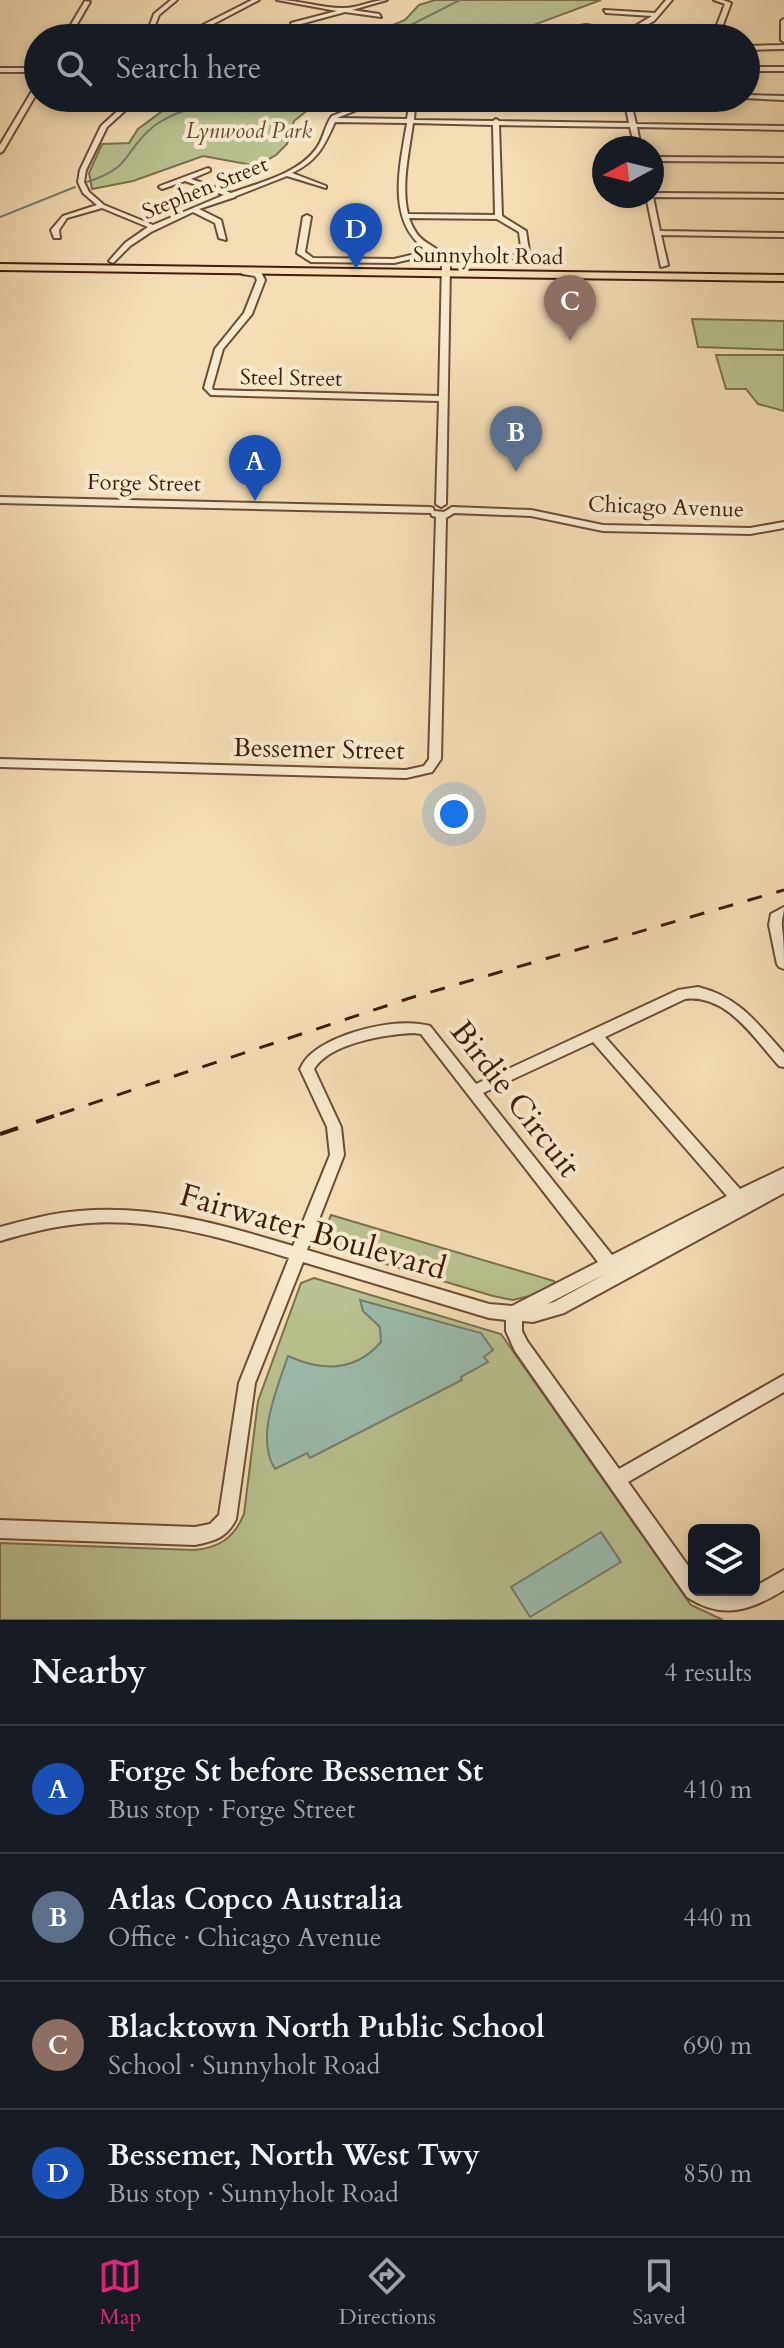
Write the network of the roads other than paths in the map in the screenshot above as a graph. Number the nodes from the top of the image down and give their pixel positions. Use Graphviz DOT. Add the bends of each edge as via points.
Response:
graph roads {
  1 [pos="174,0"];
  2 [pos="256,0"];
  3 [pos="284,0"];
  4 [pos="384,0"];
  5 [pos="669,0"];
  6 [pos="717,0"];
  7 [pos="87,2"];
  8 [pos="342,10"];
  9 [pos="606,11"];
  10 [pos="656,15"];
  11 [pos="379,16"];
  12 [pos="784,21"];
  13 [pos="74,24"];
  14 [pos="153,24"];
  15 [pos="208,24"];
  16 [pos="296,24"];
  17 [pos="642,24"];
  18 [pos="720,24"];
  19 [pos="784,40"];
  20 [pos="784,47"];
  21 [pos="760,48"];
  22 [pos="760,69"];
  23 [pos="784,69"];
  24 [pos="0,70"];
  25 [pos="24,70"];
  26 [pos="760,97"];
  27 [pos="784,98"];
  28 [pos="24,110"];
  29 [pos="120,112"];
  30 [pos="343,112"];
  31 [pos="410,112"];
  32 [pos="630,112"];
  33 [pos="331,120"];
  34 [pos="410,120"];
  35 [pos="496,121"];
  36 [pos="633,126"];
  37 [pos="784,128"];
  38 [pos="635,136"];
  39 [pos="0,151"];
  40 [pos="664,159"];
  41 [pos="784,160"];
  42 [pos="208,170"];
  43 [pos="287,174"];
  44 [pos="186,179"];
  45 [pos="162,187"];
  46 [pos="324,187"];
  47 [pos="664,195"];
  48 [pos="233,196"];
  49 [pos="784,196"];
  50 [pos="102,206"];
  51 [pos="652,208"];
  52 [pos="195,210"];
  53 [pos="405,216"];
  54 [pos="307,217"];
  55 [pos="499,217"];
  56 [pos="153,227"];
  57 [pos="657,233"];
  58 [pos="784,235"];
  59 [pos="57,236"];
  60 [pos="223,238"];
  61 [pos="436,251"];
  62 [pos="443,258"];
  63 [pos="113,261"];
  64 [pos="664,265"];
  65 [pos="0,270"];
  66 [pos="245,274"];
  67 [pos="446,276"];
  68 [pos="259,280"];
  69 [pos="784,280"];
  70 [pos="444,399"];
  71 [pos="0,500"];
  72 [pos="441,510"];
  73 [pos="784,525"];
  74 [pos="0,763"];
  75 [pos="784,912"];
  76 [pos="784,964"];
  77 [pos="595,1035"];
  78 [pos="784,1062"];
  79 [pos="475,1091"];
  80 [pos="784,1174"];
  81 [pos="784,1186"];
  82 [pos="742,1203"];
  83 [pos="0,1234"];
  84 [pos="298,1253"];
  85 [pos="614,1270"];
  86 [pos="514,1313"];
  87 [pos="784,1383"];
  88 [pos="616,1480"];
  89 [pos="0,1529"];
  90 [pos="784,1579"];
  91 [pos="688,1582"];
  92 [pos="760,1594"];
  93 [pos="699,1596"];
  94 [pos="758,1596"];
  1 -- 14 [label="street"];
  2 -- 15 [label="street"];
  3 -- 8 [label="street"];
  4 -- 8 [label="street"];
  5 -- 10 [label="street"];
  6 -- 18 [label="street" via="728,3"];
  7 -- 13 [label="street"];
  8 -- 11 [label="street"];
  8 -- 16 [label="street"];
  9 -- 10 [label="street"];
  10 -- 17 [label="street"];
  12 -- 19 [label="street"];
  20 -- 21 [label="street"];
  22 -- 23 [label="street"];
  24 -- 25 [label="street"];
  26 -- 27 [label="street"];
  28 -- 39 [label="street"];
  29 -- 50 [label="street" via="104,126 81,175 86,193"];
  30 -- 33 [label="street"];
  31 -- 34 [label="street"];
  32 -- 36 [label="street"];
  33 -- 34 [label="street"];
  33 -- 43 [label="street, Stephen Street" via="319,150"];
  34 -- 35 [label="street"];
  34 -- 53 [label="street"];
  35 -- 36 [label="street"];
  35 -- 55 [label="street"];
  36 -- 37 [label="street"];
  36 -- 38 [label="street"];
  40 -- 41 [label="street"];
  42 -- 44 [label="street"];
  43 -- 46 [label="street"];
  43 -- 48 [label="street, Stephen Street"];
  44 -- 45 [label="street"];
  44 -- 48 [label="street"];
  47 -- 49 [label="street"];
  48 -- 52 [label="street, Stephen Street"];
  50 -- 56 [label="street"];
  50 -- 59 [label="street" via="65,217 55,230"];
  51 -- 57 [label="street"];
  52 -- 56 [label="street, Stephen Street"];
  52 -- 60 [label="street" via="218,222"];
  53 -- 55 [label="street"];
  53 -- 61 [label="street" via="418,241"];
  54 -- 61 [label="street" via="301,253 311,260 394,261"];
  55 -- 62 [label="street" via="522,231 525,258"];
  56 -- 63 [label="street, Stephen Street" via="130,241"];
  57 -- 58 [label="street"];
  57 -- 64 [label="street"];
  61 -- 62 [label="street"];
  62 -- 67 [label="street, Bessemer Street"];
  65 -- 66 [label="main road, Sunnyholt Road"];
  66 -- 67 [label="main road, Sunnyholt Road"];
  66 -- 68 [label="main road, Sunnyholt Road"];
  67 -- 68 [label="main road, Sunnyholt Road"];
  67 -- 69 [label="main road, Sunnyholt Road"];
  67 -- 70 [label="street, Bessemer Street"];
  68 -- 70 [label="street, Steel Street" via="248,314 217,354 211,392"];
  70 -- 72 [label="street, Bessemer Street"];
  71 -- 72 [label="street, Forge Street"];
  72 -- 73 [label="street, Chicago Avenue" via="531,513 603,528 750,531"];
  72 -- 74 [label="street, Bessemer Street" via="435,759 428,769 400,774"];
  75 -- 76 [label="street" via="775,925"];
  77 -- 78 [label="street" via="683,994 705,992 728,1004"];
  77 -- 79 [label="street"];
  77 -- 82 [label="street"];
  79 -- 84 [label="street, Birdie Circuit" via="429,1033 411,1025 311,1058 308,1074 334,1127 337,1145"];
  79 -- 85 [label="street, Birdie Circuit"];
  80 -- 82 [label="street, Fairwater Boulevard"];
  81 -- 82 [label="street, Fairwater Boulevard"];
  82 -- 85 [label="street, Fairwater Boulevard"];
  83 -- 84 [label="street, Fairwater Boulevard" via="69,1218 134,1215 192,1223"];
  84 -- 86 [label="street, Fairwater Boulevard" via="489,1311"];
  84 -- 89 [label="street" via="247,1383 231,1509 222,1526 195,1536"];
  85 -- 86 [label="street, Fairwater Boulevard" via="558,1308 533,1315"];
  86 -- 88 [label="street" via="521,1346"];
  87 -- 88 [label="street"];
  88 -- 91 [label="street"];
  90 -- 92 [label="street"];
  93 -- 94 [label="street" via="706,1604 729,1610"];
}
